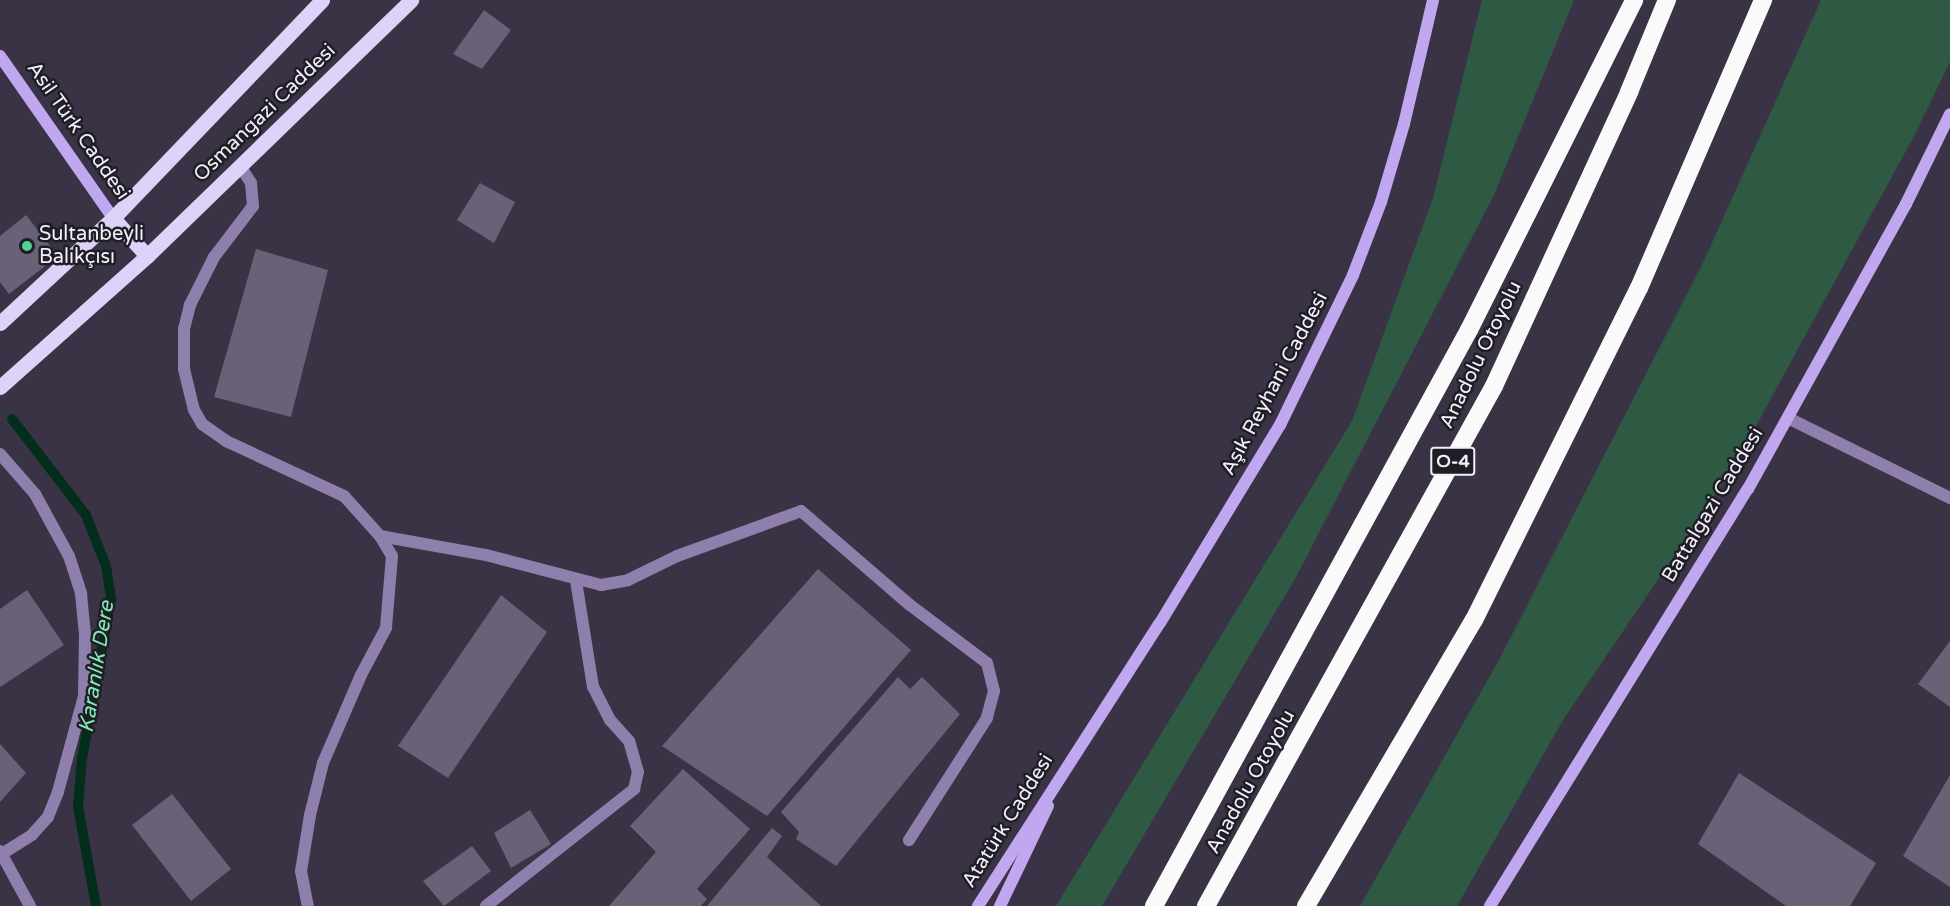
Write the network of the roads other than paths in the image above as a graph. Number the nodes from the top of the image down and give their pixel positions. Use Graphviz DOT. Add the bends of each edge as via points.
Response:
graph roads {
  1 [pos="322,0"];
  2 [pos="411,0"];
  3 [pos="1433,0"];
  4 [pos="1634,0"];
  5 [pos="1666,0"];
  6 [pos="1763,0"];
  7 [pos="0,56"];
  8 [pos="1950,114"];
  9 [pos="240,166"];
  10 [pos="113,218"];
  11 [pos="147,256"];
  12 [pos="0,323"];
  13 [pos="0,387"];
  14 [pos="1788,417"];
  15 [pos="0,454"];
  16 [pos="1950,498"];
  17 [pos="381,536"];
  18 [pos="576,581"];
  19 [pos="1075,751"];
  20 [pos="909,840"];
  21 [pos="1,852"];
  22 [pos="30,906"];
  23 [pos="308,906"];
  24 [pos="486,906"];
  25 [pos="978,906"];
  26 [pos="1000,906"];
  27 [pos="1154,906"];
  28 [pos="1206,906"];
  29 [pos="1306,906"];
  30 [pos="1490,906"];
  1 -- 10 [label="main road, Osmangazi Caddesi"];
  2 -- 9 [label="main road, Osmangazi Caddesi"];
  3 -- 19 [label="main road, Aşık Reyhani Caddesi" via="1404,124 1353,276 1268,445 1160,623"];
  4 -- 27 [label="highway" via="1469,330"];
  5 -- 28 [label="highway, Anadolu Otoyolu / O-4" via="1629,92 1494,386"];
  6 -- 29 [label="highway" via="1639,288 1474,620"];
  7 -- 10 [label="main road, Asil Türk Caddesi"];
  8 -- 14 [label="main road, Battalgazi Caddesi" via="1906,204"];
  9 -- 11 [label="main road, Osmangazi Caddesi"];
  9 -- 17 [label="street" via="251,183 253,206 214,257 190,305 184,329 184,369 194,410 202,424 225,441 344,496"];
  10 -- 11 [label="main road, Asil Türk Caddesi"];
  10 -- 12 [label="main road, Osmangazi Caddesi"];
  11 -- 13 [label="main road, Osmangazi Caddesi"];
  14 -- 16 [label="street"];
  14 -- 30 [label="main road, Battalgazi Caddesi" via="1748,489"];
  15 -- 21 [label="street" via="35,494 69,556 81,594 85,636 84,696 58,792 48,817 32,836"];
  17 -- 18 [label="street" via="486,555"];
  17 -- 23 [label="street" via="392,556 386,628 323,763 302,850 301,871"];
  18 -- 20 [label="street" via="601,585 628,580 677,556 801,511 910,605 987,663 994,691 987,718"];
  18 -- 24 [label="street" via="593,687 610,720 629,741 638,772 634,789"];
  19 -- 25 [label="main road, Atatürk Caddesi"];
  19 -- 26 [label="main road, Atatürk Caddesi"];
  21 -- 22 [label="street"];
}
